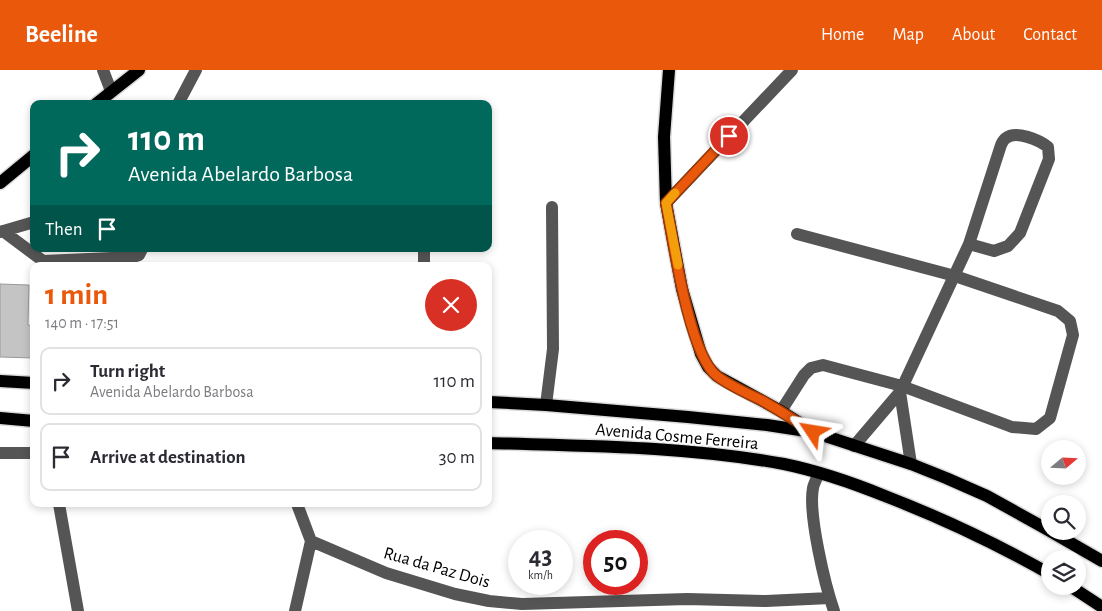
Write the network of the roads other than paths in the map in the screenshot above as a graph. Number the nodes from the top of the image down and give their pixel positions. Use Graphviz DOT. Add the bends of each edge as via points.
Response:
graph roads {
  1 [pos="103,70"];
  2 [pos="139,70"];
  3 [pos="196,70"];
  4 [pos="669,70"];
  5 [pos="792,70"];
  6 [pos="111,91"];
  7 [pos="101,100"];
  8 [pos="180,100"];
  9 [pos="30,158"];
  10 [pos="0,183"];
  11 [pos="666,203"];
  12 [pos="552,207"];
  13 [pos="30,223"];
  14 [pos="2,232"];
  15 [pos="797,234"];
  16 [pos="969,244"];
  17 [pos="140,252"];
  18 [pos="40,262"];
  19 [pos="112,262"];
  20 [pos="955,276"];
  21 [pos="0,381"];
  22 [pos="30,383"];
  23 [pos="901,389"];
  24 [pos="492,402"];
  25 [pos="546,405"];
  26 [pos="781,411"];
  27 [pos="0,418"];
  28 [pos="30,420"];
  29 [pos="813,432"];
  30 [pos="492,443"];
  31 [pos="854,446"];
  32 [pos="0,452"];
  33 [pos="30,453"];
  34 [pos="911,464"];
  35 [pos="819,473"];
  36 [pos="60,507"];
  37 [pos="298,507"];
  38 [pos="1041,526"];
  39 [pos="1066,540"];
  40 [pos="311,541"];
  41 [pos="1102,561"];
  42 [pos="1041,569"];
  43 [pos="1084,595"];
  44 [pos="830,598"];
  45 [pos="686,605"];
  46 [pos="766,606"];
  47 [pos="1102,607"];
  48 [pos="78,611"];
  49 [pos="295,611"];
  50 [pos="834,611"];
  1 -- 6 [label="street"];
  2 -- 6 [label="main road"];
  3 -- 8 [label="street"];
  4 -- 11 [label="main road" via="664,137"];
  5 -- 11 [label="street"];
  6 -- 7 [label="main road"];
  9 -- 10 [label="main road"];
  11 -- 26 [label="main road" via="682,289 701,354 708,367 717,376"];
  12 -- 25 [label="street" via="553,349"];
  13 -- 14 [label="street"];
  14 -- 18 [label="street"];
  15 -- 20 [label="street"];
  16 -- 16 [label="street" via="994,251 1008,246 1020,233 1049,159 1048,147 1039,140 1016,135 1006,138 1001,145"];
  16 -- 20 [label="street"];
  17 -- 19 [label="street"];
  20 -- 23 [label="street"];
  20 -- 23 [label="street" via="1058,311 1070,321 1073,335 1050,418 1036,430 1012,427"];
  21 -- 22 [label="main road"];
  23 -- 26 [label="street" via="823,365 811,368 804,375"];
  23 -- 31 [label="street"];
  23 -- 34 [label="street"];
  24 -- 25 [label="main road, Avenida Cosme Ferreira"];
  25 -- 29 [label="main road, Avenida Cosme Ferreira"];
  26 -- 29 [label="main road"];
  27 -- 28 [label="main road"];
  29 -- 31 [label="main road, Avenida Cosme Ferreira"];
  30 -- 35 [label="main road, Avenida Cosme Ferreira" via="685,451"];
  31 -- 34 [label="main road, Avenida Cosme Ferreira"];
  32 -- 33 [label="street"];
  34 -- 38 [label="main road, Avenida Cosme Ferreira" via="987,496"];
  35 -- 42 [label="main road, Avenida Cosme Ferreira" via="918,509 1009,550"];
  35 -- 44 [label="street" via="813,487 813,505"];
  36 -- 48 [label="street"];
  37 -- 40 [label="street"];
  39 -- 41 [label="main road, Avenida Cosme Ferreira"];
  40 -- 45 [label="street, Rua da Paz Dois" via="386,573 489,601"];
  40 -- 49 [label="street"];
  43 -- 47 [label="main road"];
  44 -- 46 [label="street, Rua da Paz Dois"];
  44 -- 50 [label="street"];
  45 -- 46 [label="street, Rua da Paz Dois"];
}
